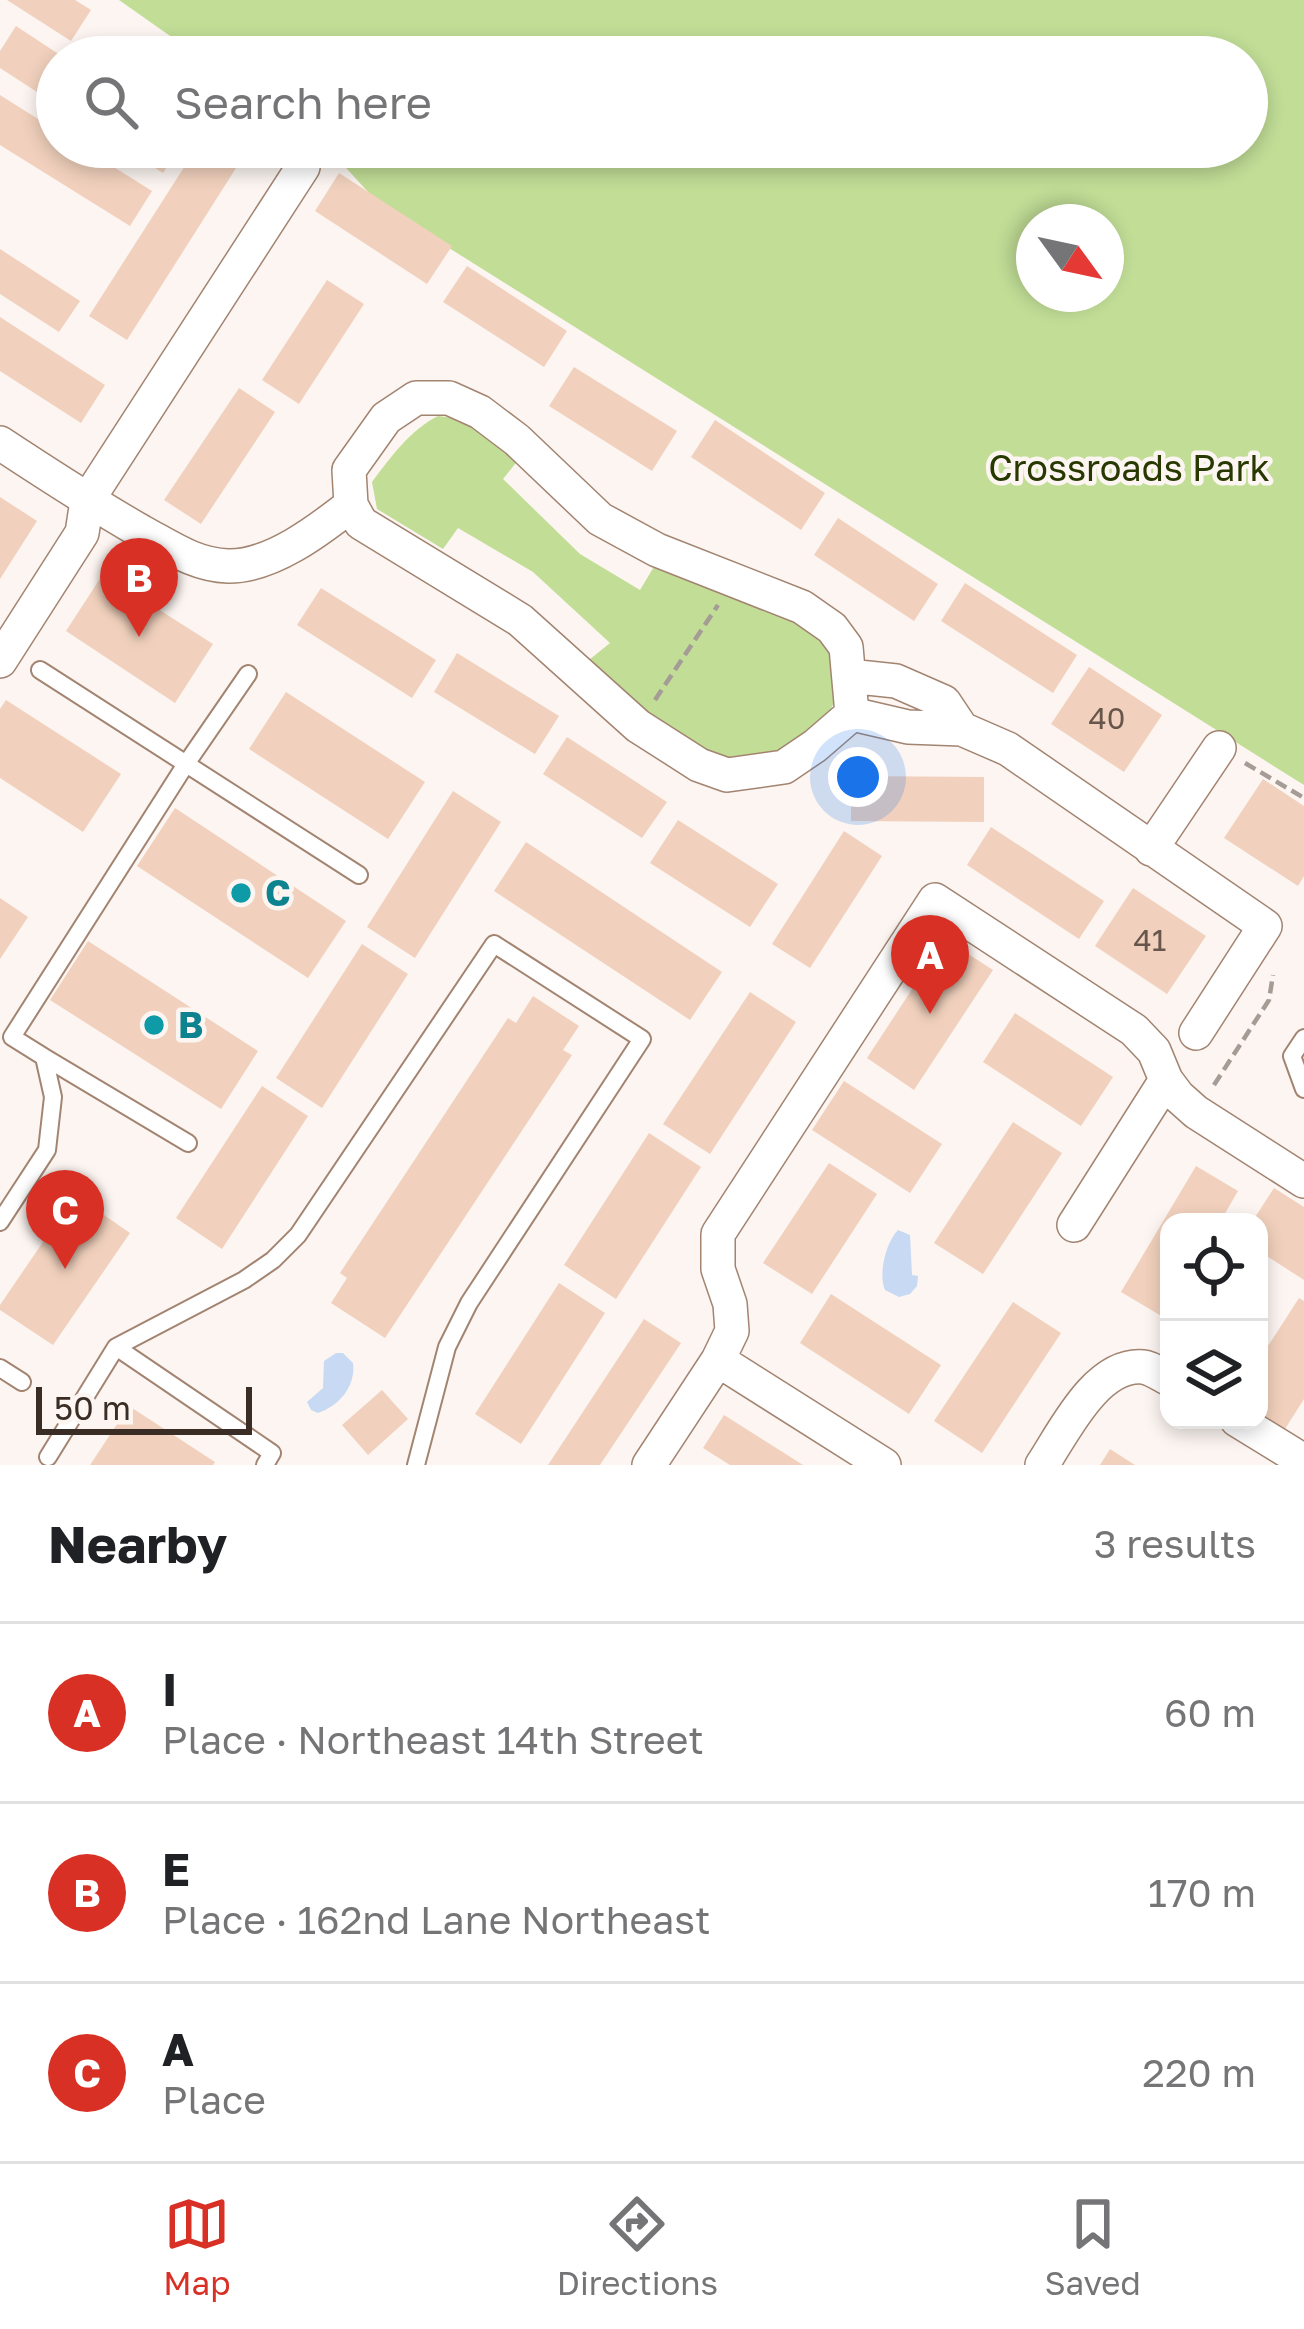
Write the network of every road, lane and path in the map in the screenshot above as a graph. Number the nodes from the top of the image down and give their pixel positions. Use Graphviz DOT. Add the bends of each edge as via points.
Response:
graph roads {
  1 [pos="302,168"];
  2 [pos="0,443"];
  3 [pos="87,501"];
  4 [pos="351,505"];
  5 [pos="735,580"];
  6 [pos="0,661"];
  7 [pos="40,670"];
  8 [pos="248,674"];
  9 [pos="849,676"];
  10 [pos="852,714"];
  11 [pos="638,726"];
  12 [pos="962,729"];
  13 [pos="1220,748"];
  14 [pos="186,764"];
  15 [pos="1304,798"];
  16 [pos="1150,849"];
  17 [pos="359,875"];
  18 [pos="1273,977"];
  19 [pos="6,1033"];
  20 [pos="1196,1034"];
  21 [pos="1304,1038"];
  22 [pos="44,1057"];
  23 [pos="1166,1080"];
  24 [pos="1304,1089"];
  25 [pos="1196,1112"];
  26 [pos="188,1143"];
  27 [pos="1304,1181"];
  28 [pos="0,1222"];
  29 [pos="1074,1225"];
  30 [pos="116,1347"];
  31 [pos="718,1360"];
  32 [pos="0,1368"];
  33 [pos="1160,1374"];
  34 [pos="22,1382"];
  35 [pos="1250,1429"];
  36 [pos="48,1457"];
  37 [pos="1289,1458"];
  38 [pos="268,1459"];
  39 [pos="289,1465"];
  40 [pos="416,1465"];
  41 [pos="649,1465"];
  42 [pos="884,1465"];
  43 [pos="1042,1465"];
  1 -- 3 [label="street"];
  2 -- 3 [label="street"];
  3 -- 4 [label="street" via="193,560 231,566 308,538"];
  3 -- 6 [label="street" via="82,532"];
  4 -- 5 [label="street" via="349,470 386,418 416,398 449,398 517,440 601,519"];
  4 -- 11 [label="street" via="361,523 520,620"];
  5 -- 9 [label="street" via="832,628 846,647"];
  5 -- 11 [label="path"];
  7 -- 14 [label="lane"];
  8 -- 14 [label="lane"];
  9 -- 10 [label="street"];
  9 -- 12 [label="street" via="896,681 944,702"];
  10 -- 11 [label="street" via="784,767 727,775"];
  10 -- 12 [label="street"];
  12 -- 16 [label="street" via="1008,749"];
  13 -- 15 [label="path"];
  13 -- 16 [label="street"];
  14 -- 17 [label="lane"];
  14 -- 19 [label="lane"];
  16 -- 20 [label="street" via="1265,926"];
  18 -- 25 [label="path" via="1269,1000"];
  19 -- 22 [label="lane"];
  21 -- 24 [label="lane" via="1292,1056"];
  22 -- 26 [label="lane"];
  22 -- 28 [label="lane" via="53,1096 47,1150"];
  23 -- 25 [label="street"];
  23 -- 29 [label="street"];
  23 -- 31 [label="street" via="1134,1030 935,900 718,1234 732,1331"];
  25 -- 27 [label="street"];
  30 -- 36 [label="lane"];
  30 -- 38 [label="lane"];
  30 -- 40 [label="lane" via="244,1280 298,1235 494,944 642,1040 469,1303 447,1348"];
  31 -- 41 [label="street"];
  31 -- 42 [label="street"];
  32 -- 34 [label="lane"];
  33 -- 43 [label="street" via="1147,1366 1119,1369 1092,1391"];
  35 -- 37 [label="street"];
  38 -- 39 [label="lane"];
}
